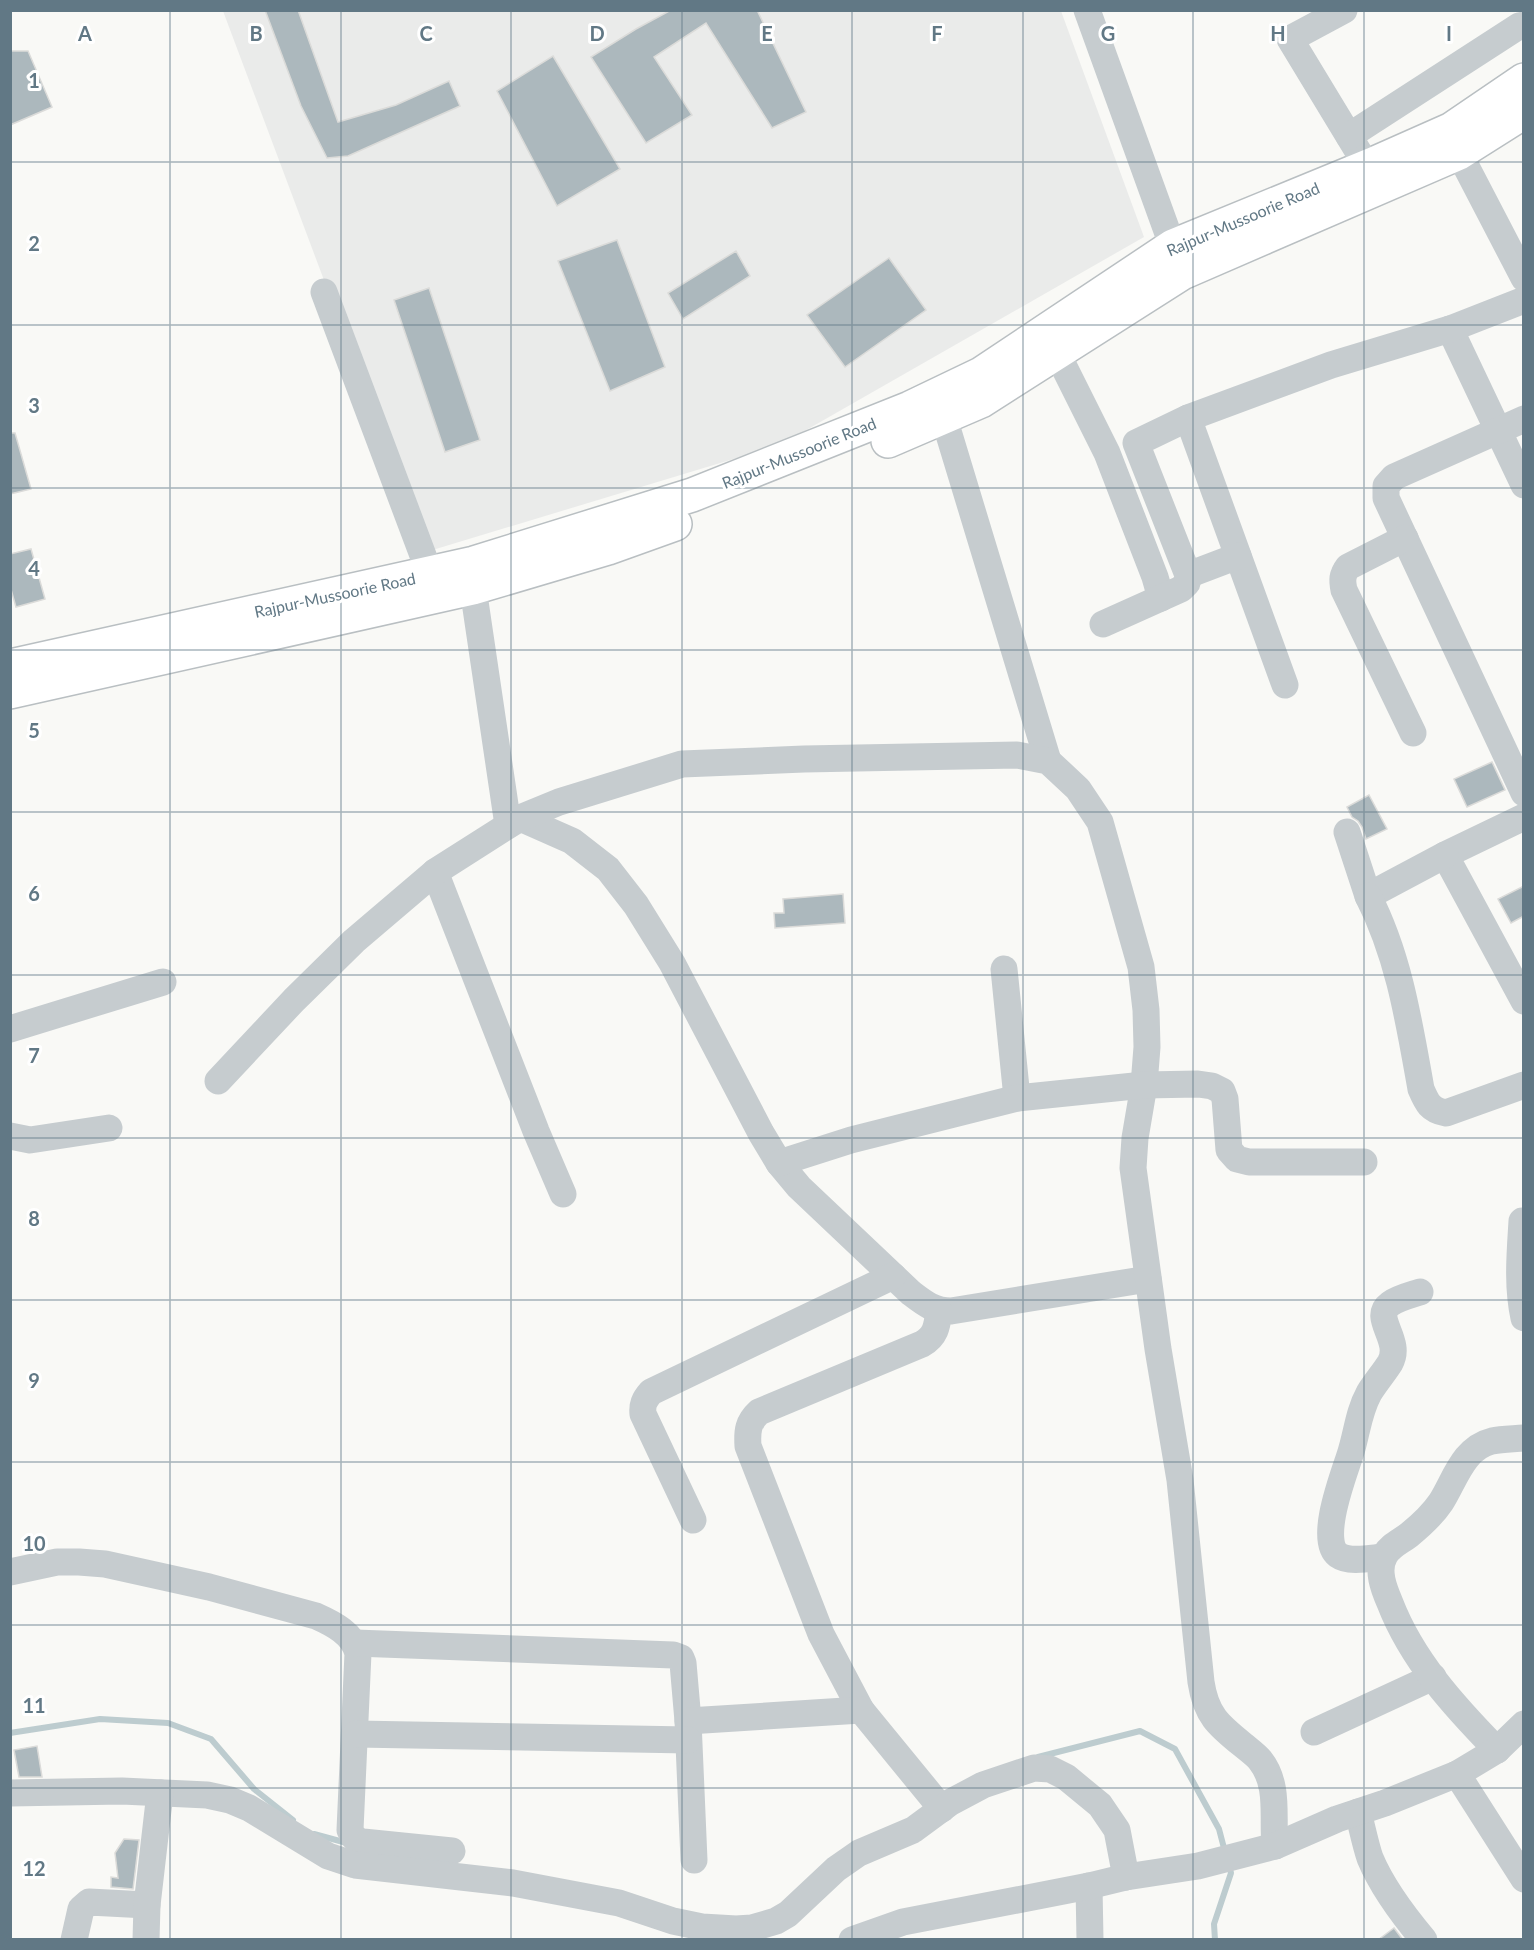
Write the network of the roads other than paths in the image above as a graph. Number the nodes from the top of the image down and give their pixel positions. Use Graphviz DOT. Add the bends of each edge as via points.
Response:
graph roads {
  1 [pos="1087,10"];
  2 [pos="1344,10"];
  3 [pos="1524,25"];
  4 [pos="1524,80"];
  5 [pos="1524,112"];
  6 [pos="1349,136"];
  7 [pos="1459,153"];
  8 [pos="1367,166"];
  9 [pos="1177,260"];
  10 [pos="1524,278"];
  11 [pos="324,292"];
  12 [pos="1524,300"];
  13 [pos="1450,329"];
  14 [pos="1056,353"];
  15 [pos="944,418"];
  16 [pos="1188,418"];
  17 [pos="1524,419"];
  18 [pos="1499,432"];
  19 [pos="1136,443"];
  20 [pos="1107,453"];
  21 [pos="1524,485"];
  22 [pos="1405,538"];
  23 [pos="1238,556"];
  24 [pos="430,573"];
  25 [pos="1188,575"];
  26 [pos="473,588"];
  27 [pos="1161,598"];
  28 [pos="1104,624"];
  29 [pos="10,666"];
  30 [pos="1285,685"];
  31 [pos="10,692"];
  32 [pos="1413,733"];
  33 [pos="1048,760"];
  34 [pos="1524,793"];
  35 [pos="1524,817"];
  36 [pos="514,822"];
  37 [pos="1347,832"];
  38 [pos="1445,855"];
  39 [pos="435,872"];
  40 [pos="1368,896"];
  41 [pos="1004,969"];
  42 [pos="163,982"];
  43 [pos="1524,1001"];
  44 [pos="10,1029"];
  45 [pos="218,1081"];
  46 [pos="1144,1085"];
  47 [pos="1524,1085"];
  48 [pos="1017,1098"];
  49 [pos="109,1128"];
  50 [pos="10,1136"];
  51 [pos="1364,1162"];
  52 [pos="779,1163"];
  53 [pos="563,1194"];
  54 [pos="1522,1221"];
  55 [pos="892,1276"];
  56 [pos="1148,1279"];
  57 [pos="1420,1292"];
  58 [pos="939,1311"];
  59 [pos="1524,1318"];
  60 [pos="1524,1438"];
  61 [pos="693,1520"];
  62 [pos="1383,1557"];
  63 [pos="10,1572"];
  64 [pos="356,1643"];
  65 [pos="1433,1677"];
  66 [pos="861,1710"];
  67 [pos="1524,1724"];
  68 [pos="688,1731"];
  69 [pos="1314,1732"];
  70 [pos="356,1734"];
  71 [pos="1497,1750"];
  72 [pos="1457,1774"];
  73 [pos="10,1793"];
  74 [pos="160,1793"];
  75 [pos="937,1802"];
  76 [pos="1358,1812"];
  77 [pos="1275,1846"];
  78 [pos="452,1851"];
  79 [pos="694,1860"];
  80 [pos="1126,1877"];
  81 [pos="1524,1880"];
  82 [pos="1089,1886"];
  83 [pos="147,1905"];
  84 [pos="905,1931"];
  85 [pos="74,1940"];
  86 [pos="146,1940"];
  87 [pos="852,1940"];
  88 [pos="1090,1940"];
  89 [pos="1424,1940"];
  1 -- 9 [label="street"];
  2 -- 6 [label="street" via="1290,39"];
  3 -- 6 [label="street"];
  4 -- 8 [label="main road, Rajpur-Mussoorie Road" via="1452,129"];
  5 -- 7 [label="main road, Rajpur-Mussoorie Road"];
  6 -- 8 [label="street"];
  7 -- 9 [label="main road, Rajpur-Mussoorie Road"];
  7 -- 10 [label="street"];
  8 -- 9 [label="main road, Rajpur-Mussoorie Road"];
  9 -- 14 [label="main road, Rajpur-Mussoorie Road"];
  9 -- 24 [label="main road, Rajpur-Mussoorie Road" via="981,374 910,408 692,495"];
  11 -- 24 [label="street"];
  12 -- 13 [label="street"];
  13 -- 16 [label="street" via="1331,365"];
  13 -- 18 [label="street"];
  14 -- 15 [label="main road, Rajpur-Mussoorie Road" via="981,402"];
  14 -- 20 [label="street"];
  15 -- 26 [label="main road, Rajpur-Mussoorie Road" via="608,548"];
  15 -- 33 [label="street"];
  16 -- 19 [label="street"];
  16 -- 23 [label="street"];
  17 -- 18 [label="street"];
  18 -- 21 [label="street"];
  18 -- 22 [label="street" via="1394,477 1386,486 1386,498"];
  19 -- 20 [label="street"];
  19 -- 25 [label="street"];
  20 -- 27 [label="street"];
  22 -- 32 [label="street" via="1348,567 1342,581"];
  22 -- 34 [label="street"];
  23 -- 25 [label="street"];
  23 -- 30 [label="street"];
  24 -- 29 [label="main road, Rajpur-Mussoorie Road"];
  25 -- 27 [label="street" via="1181,589"];
  26 -- 31 [label="main road, Rajpur-Mussoorie Road"];
  26 -- 36 [label="street"];
  27 -- 28 [label="street"];
  33 -- 36 [label="street" via="1017,755 682,765 559,802"];
  33 -- 46 [label="street" via="1078,789 1100,822 1141,967 1146,1019"];
  35 -- 38 [label="street"];
  36 -- 39 [label="street"];
  36 -- 52 [label="street" via="572,841 608,869 636,905 672,963"];
  37 -- 40 [label="street"];
  38 -- 40 [label="street"];
  38 -- 43 [label="street"];
  39 -- 45 [label="street" via="354,941"];
  39 -- 53 [label="street"];
  40 -- 47 [label="street" via="1382,923 1396,968 1426,1101 1435,1111 1446,1113"];
  41 -- 48 [label="street"];
  42 -- 44 [label="street"];
  46 -- 48 [label="street"];
  46 -- 51 [label="street" via="1205,1085 1222,1091 1229,1150 1237,1159"];
  46 -- 56 [label="street" via="1133,1168"];
  48 -- 52 [label="street" via="851,1140"];
  49 -- 50 [label="street" via="30,1140"];
  52 -- 55 [label="street"];
  54 -- 59 [label="street" via="1519,1266"];
  55 -- 58 [label="street"];
  55 -- 61 [label="street" via="651,1392 642,1407 643,1414"];
  56 -- 58 [label="street"];
  56 -- 77 [label="street" via="1180,1480 1204,1700 1210,1715 1261,1761 1268,1775 1274,1790"];
  57 -- 62 [label="street" via="1390,1304 1384,1311 1394,1355 1368,1394 1332,1511 1332,1540 1339,1556"];
  58 -- 66 [label="street" via="937,1329 931,1339 759,1412 747,1434 748,1446 821,1634"];
  60 -- 62 [label="street" via="1490,1442 1472,1451 1440,1503"];
  62 -- 65 [label="street" via="1381,1581 1398,1624"];
  63 -- 64 [label="street" via="57,1562 105,1564 316,1616 341,1629"];
  64 -- 68 [label="street" via="677,1655 683,1663"];
  64 -- 70 [label="street"];
  65 -- 69 [label="street"];
  65 -- 71 [label="street"];
  66 -- 68 [label="street"];
  66 -- 75 [label="street"];
  67 -- 71 [label="street"];
  68 -- 70 [label="street"];
  68 -- 79 [label="street"];
  70 -- 78 [label="street" via="350,1830 357,1841"];
  71 -- 72 [label="street"];
  72 -- 76 [label="street"];
  72 -- 81 [label="street"];
  73 -- 74 [label="street"];
  74 -- 75 [label="street" via="230,1800 270,1819 328,1856 355,1864 590,1896 673,1921 723,1929 752,1928 782,1917 844,1862 913,1830"];
  74 -- 83 [label="street"];
  75 -- 80 [label="street" via="957,1798 1002,1777 1034,1768 1050,1769 1100,1805 1117,1830"];
  76 -- 77 [label="street"];
  76 -- 89 [label="street" via="1379,1875"];
  77 -- 80 [label="street" via="1198,1866"];
  80 -- 82 [label="street"];
  82 -- 84 [label="street"];
  82 -- 88 [label="street"];
  83 -- 85 [label="street" via="89,1902 81,1909"];
  83 -- 86 [label="street"];
  84 -- 87 [label="street"];
}
